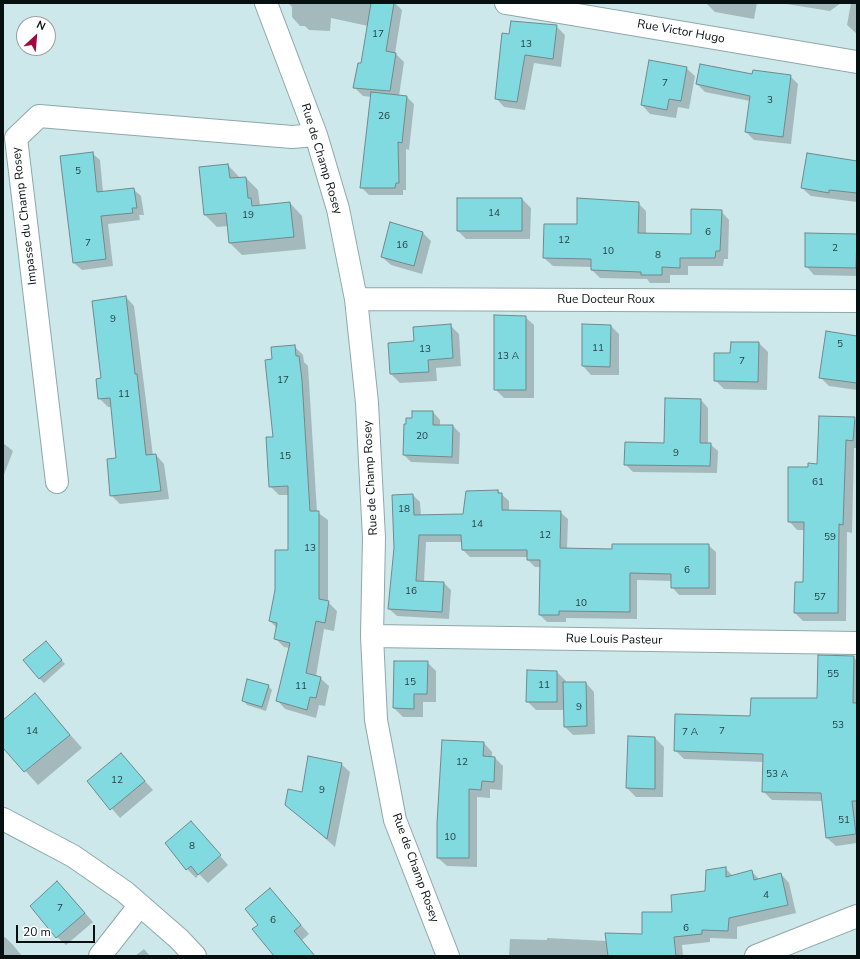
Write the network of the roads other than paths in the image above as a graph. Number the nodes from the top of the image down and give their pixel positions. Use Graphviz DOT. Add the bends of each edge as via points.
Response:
graph roads {
  1 [pos="266,3"];
  2 [pos="506,3"];
  3 [pos="857,62"];
  4 [pos="316,135"];
  5 [pos="356,299"];
  6 [pos="857,301"];
  7 [pos="57,482"];
  8 [pos="372,636"];
  9 [pos="857,643"];
  10 [pos="3,819"];
  11 [pos="140,905"];
  12 [pos="857,916"];
  13 [pos="100,956"];
  14 [pos="194,956"];
  15 [pos="448,956"];
  16 [pos="756,956"];
  1 -- 4 [label="street, Rue de Champ Rosey"];
  2 -- 3 [label="street, Rue Victor Hugo"];
  4 -- 5 [label="street, Rue de Champ Rosey" via="338,209"];
  4 -- 7 [label="street, Impasse du Champ Rosey" via="292,137 39,116 16,138"];
  5 -- 6 [label="street, Rue Docteur Roux"];
  5 -- 8 [label="street, Rue de Champ Rosey" via="367,403 374,538"];
  8 -- 9 [label="street, Rue Louis Pasteur"];
  8 -- 15 [label="street, Rue de Champ Rosey" via="376,720 395,820"];
  10 -- 11 [label="street" via="73,856"];
  11 -- 13 [label="street"];
  11 -- 14 [label="street" via="179,939"];
  12 -- 16 [label="street"];
}
